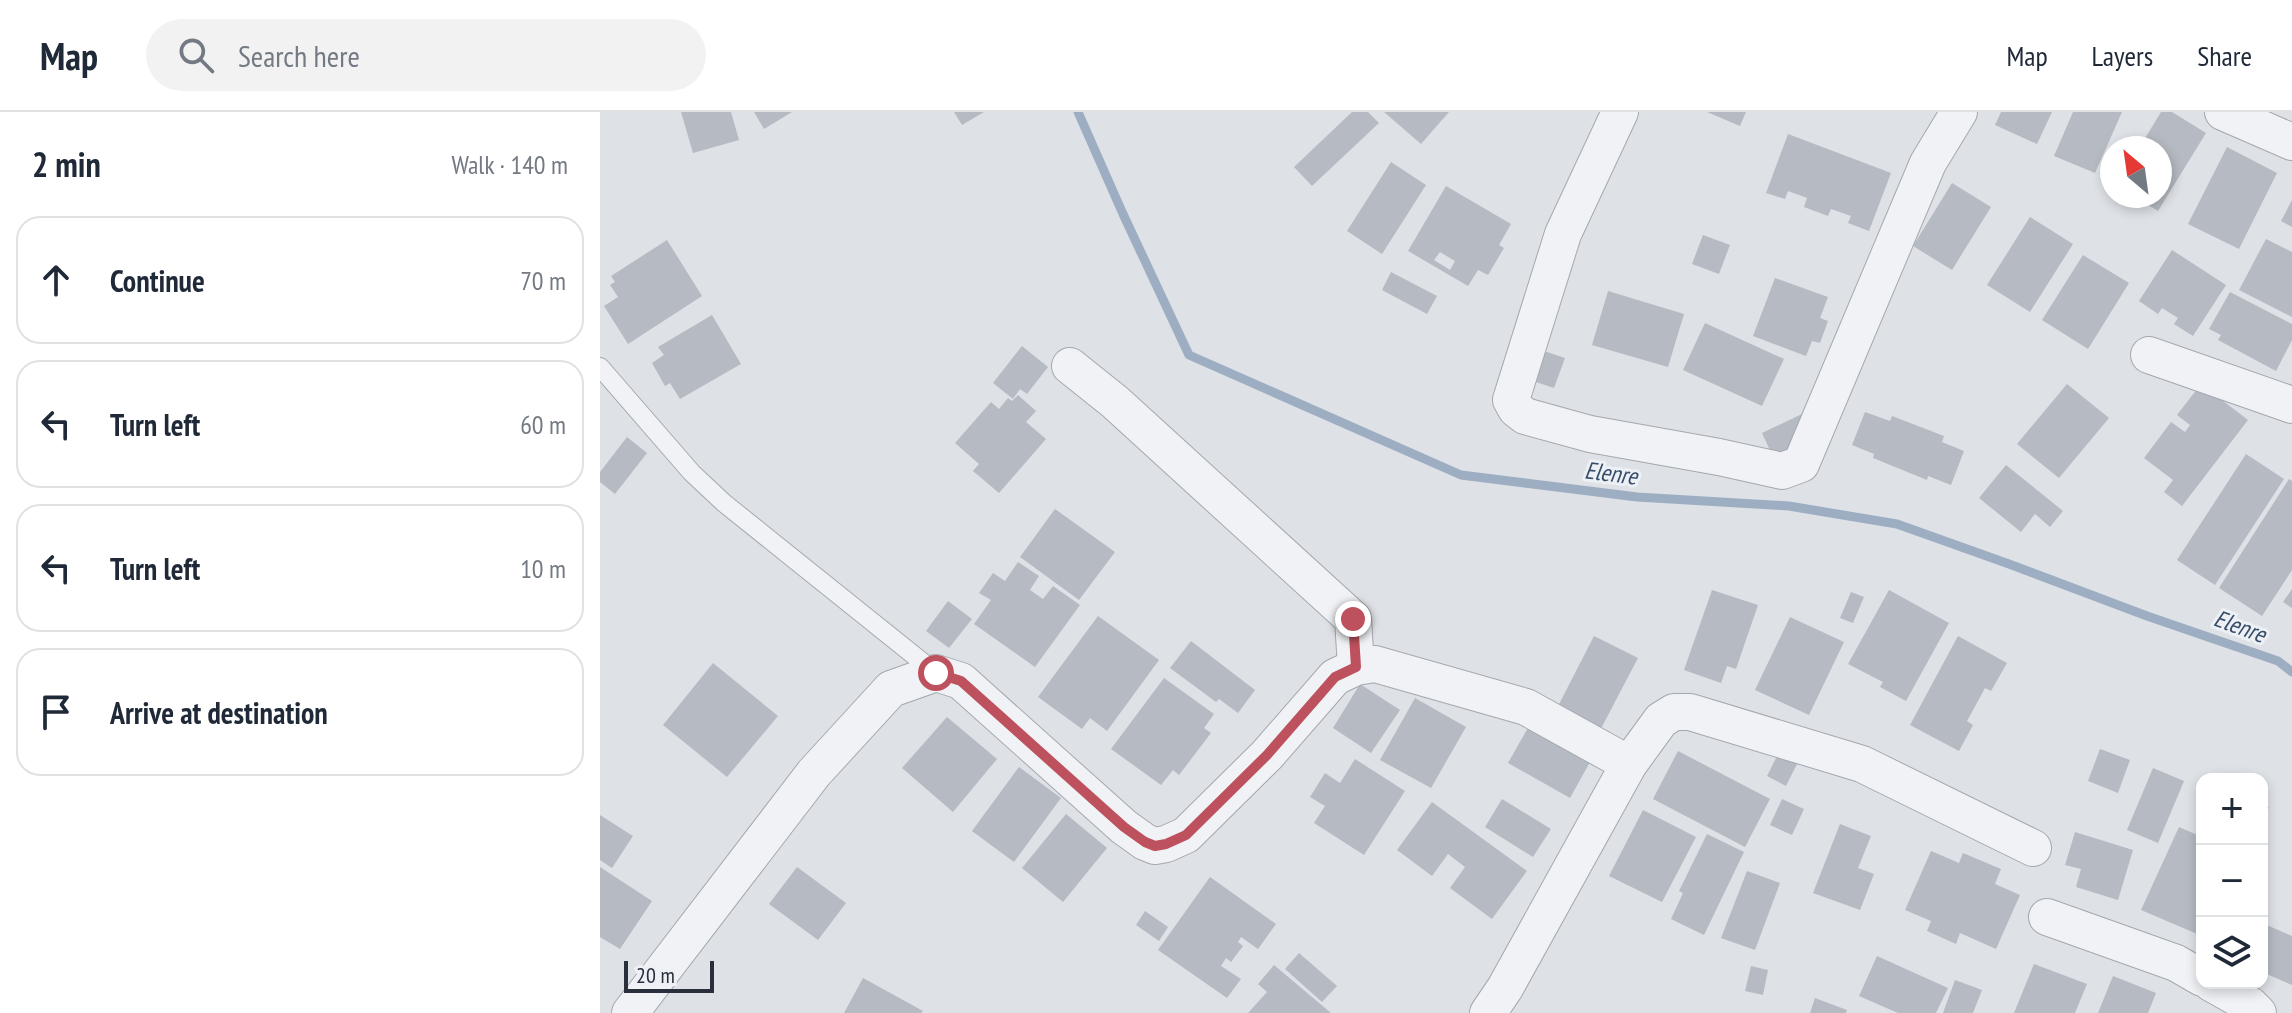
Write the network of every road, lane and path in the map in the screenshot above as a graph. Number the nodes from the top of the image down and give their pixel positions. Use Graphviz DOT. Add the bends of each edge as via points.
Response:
graph roads {
  1 [pos="1620,112"];
  2 [pos="1959,112"];
  3 [pos="2223,112"];
  4 [pos="2292,142"];
  5 [pos="2149,355"];
  6 [pos="1070,366"];
  7 [pos="600,367"];
  8 [pos="2292,405"];
  9 [pos="1356,667"];
  10 [pos="936,673"];
  11 [pos="1629,764"];
  12 [pos="2033,848"];
  13 [pos="2047,917"];
  14 [pos="2196,975"];
  15 [pos="2222,989"];
  16 [pos="630,1013"];
  17 [pos="1488,1013"];
  18 [pos="2258,1013"];
  1 -- 2 [label="street" via="1563,234 1511,400 1525,416 1590,434 1782,471 1801,464 1928,163"];
  3 -- 4 [label="street"];
  5 -- 8 [label="street"];
  6 -- 9 [label="street" via="1353,619"];
  7 -- 10 [label="lane" via="724,503"];
  9 -- 10 [label="street" via="1335,677 1267,755 1186,835 1155,846 1124,827 961,681"];
  9 -- 11 [label="street" via="1375,664 1526,707"];
  10 -- 16 [label="street" via="891,689 814,773"];
  11 -- 12 [label="street" via="1661,720 1674,712 1690,712 1862,764"];
  11 -- 17 [label="street"];
  13 -- 14 [label="street"];
  15 -- 18 [label="street"];
}
